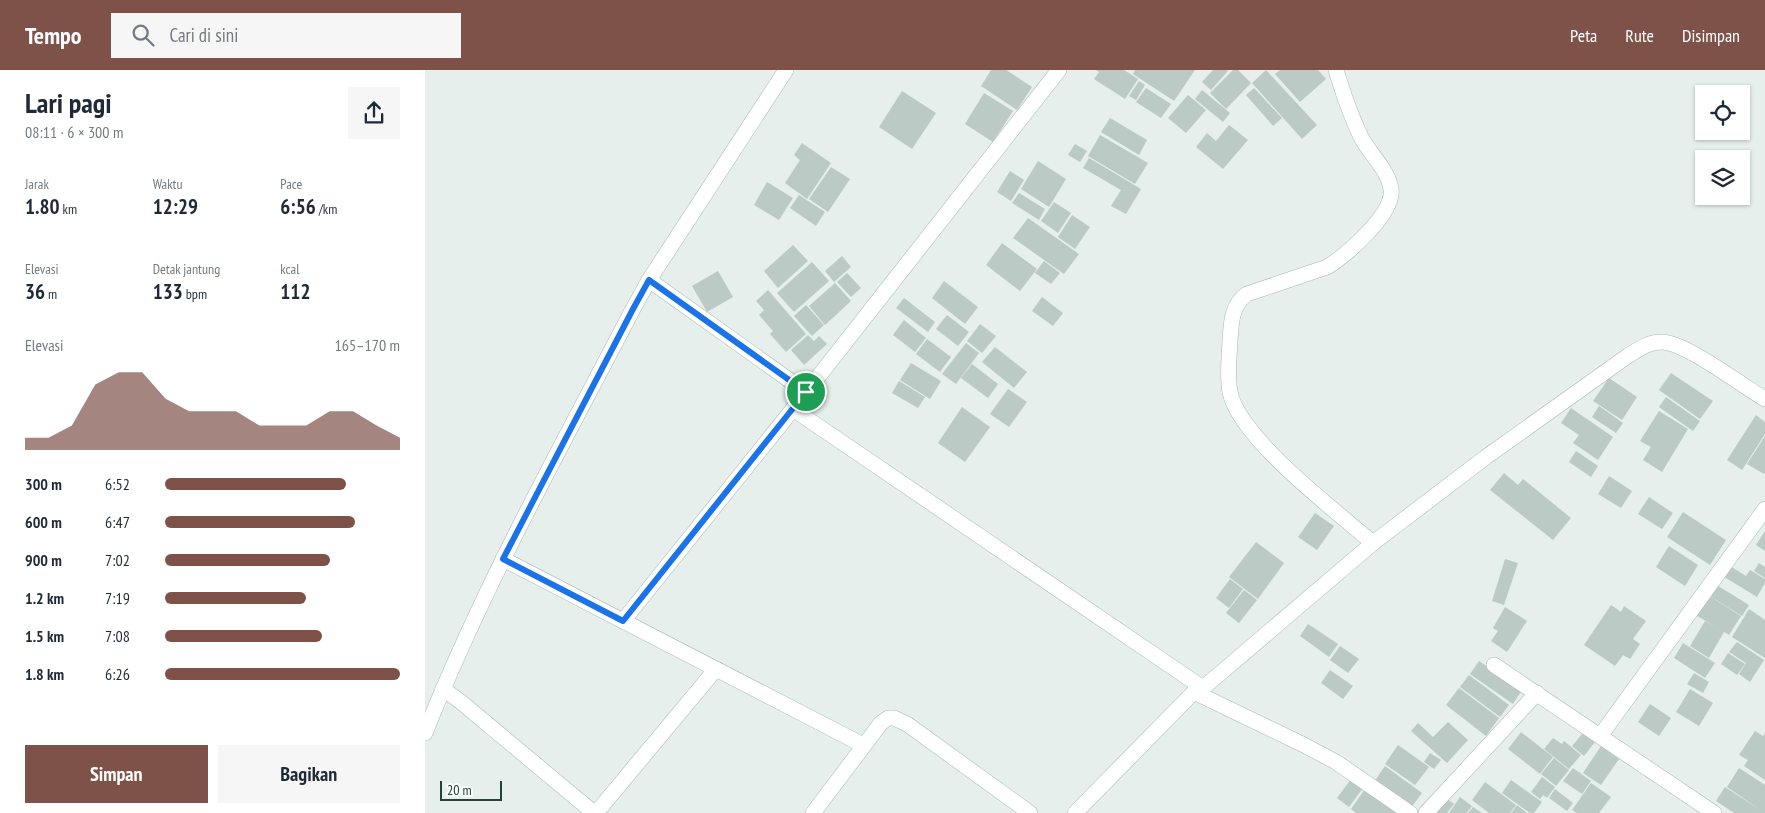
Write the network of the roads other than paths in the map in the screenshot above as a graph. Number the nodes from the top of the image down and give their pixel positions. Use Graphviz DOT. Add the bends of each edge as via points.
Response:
graph roads {
  1 [pos="786,70"];
  2 [pos="1059,70"];
  3 [pos="1336,70"];
  4 [pos="649,280"];
  5 [pos="806,392"];
  6 [pos="1765,399"];
  7 [pos="793,409"];
  8 [pos="1765,510"];
  9 [pos="1373,543"];
  10 [pos="510,563"];
  11 [pos="623,621"];
  12 [pos="1494,665"];
  13 [pos="716,669"];
  14 [pos="445,690"];
  15 [pos="1199,690"];
  16 [pos="1537,693"];
  17 [pos="425,733"];
  18 [pos="1600,736"];
  19 [pos="863,745"];
  20 [pos="595,813"];
  21 [pos="813,813"];
  22 [pos="1030,813"];
  23 [pos="1075,813"];
  24 [pos="1409,813"];
  25 [pos="1426,813"];
  26 [pos="1715,813"];
  1 -- 4 [label="street"];
  2 -- 5 [label="street"];
  3 -- 9 [label="street" via="1363,140 1388,179 1391,196 1367,235 1339,260 1247,294 1240,300 1231,322 1231,392 1243,420 1261,443"];
  4 -- 5 [label="street"];
  4 -- 10 [label="street"];
  5 -- 7 [label="street"];
  6 -- 9 [label="street" via="1685,349 1670,342 1648,344 1486,457"];
  7 -- 11 [label="street"];
  7 -- 15 [label="street"];
  8 -- 18 [label="street"];
  9 -- 15 [label="street"];
  10 -- 11 [label="street"];
  10 -- 14 [label="street"];
  11 -- 13 [label="street"];
  12 -- 16 [label="street"];
  13 -- 19 [label="street"];
  13 -- 20 [label="street"];
  14 -- 17 [label="street"];
  14 -- 20 [label="street"];
  15 -- 23 [label="street"];
  15 -- 24 [label="street" via="1336,762"];
  16 -- 18 [label="street"];
  16 -- 25 [label="street"];
  18 -- 26 [label="street"];
  19 -- 21 [label="street"];
  19 -- 22 [label="street" via="885,720 894,718 907,724"];
}
